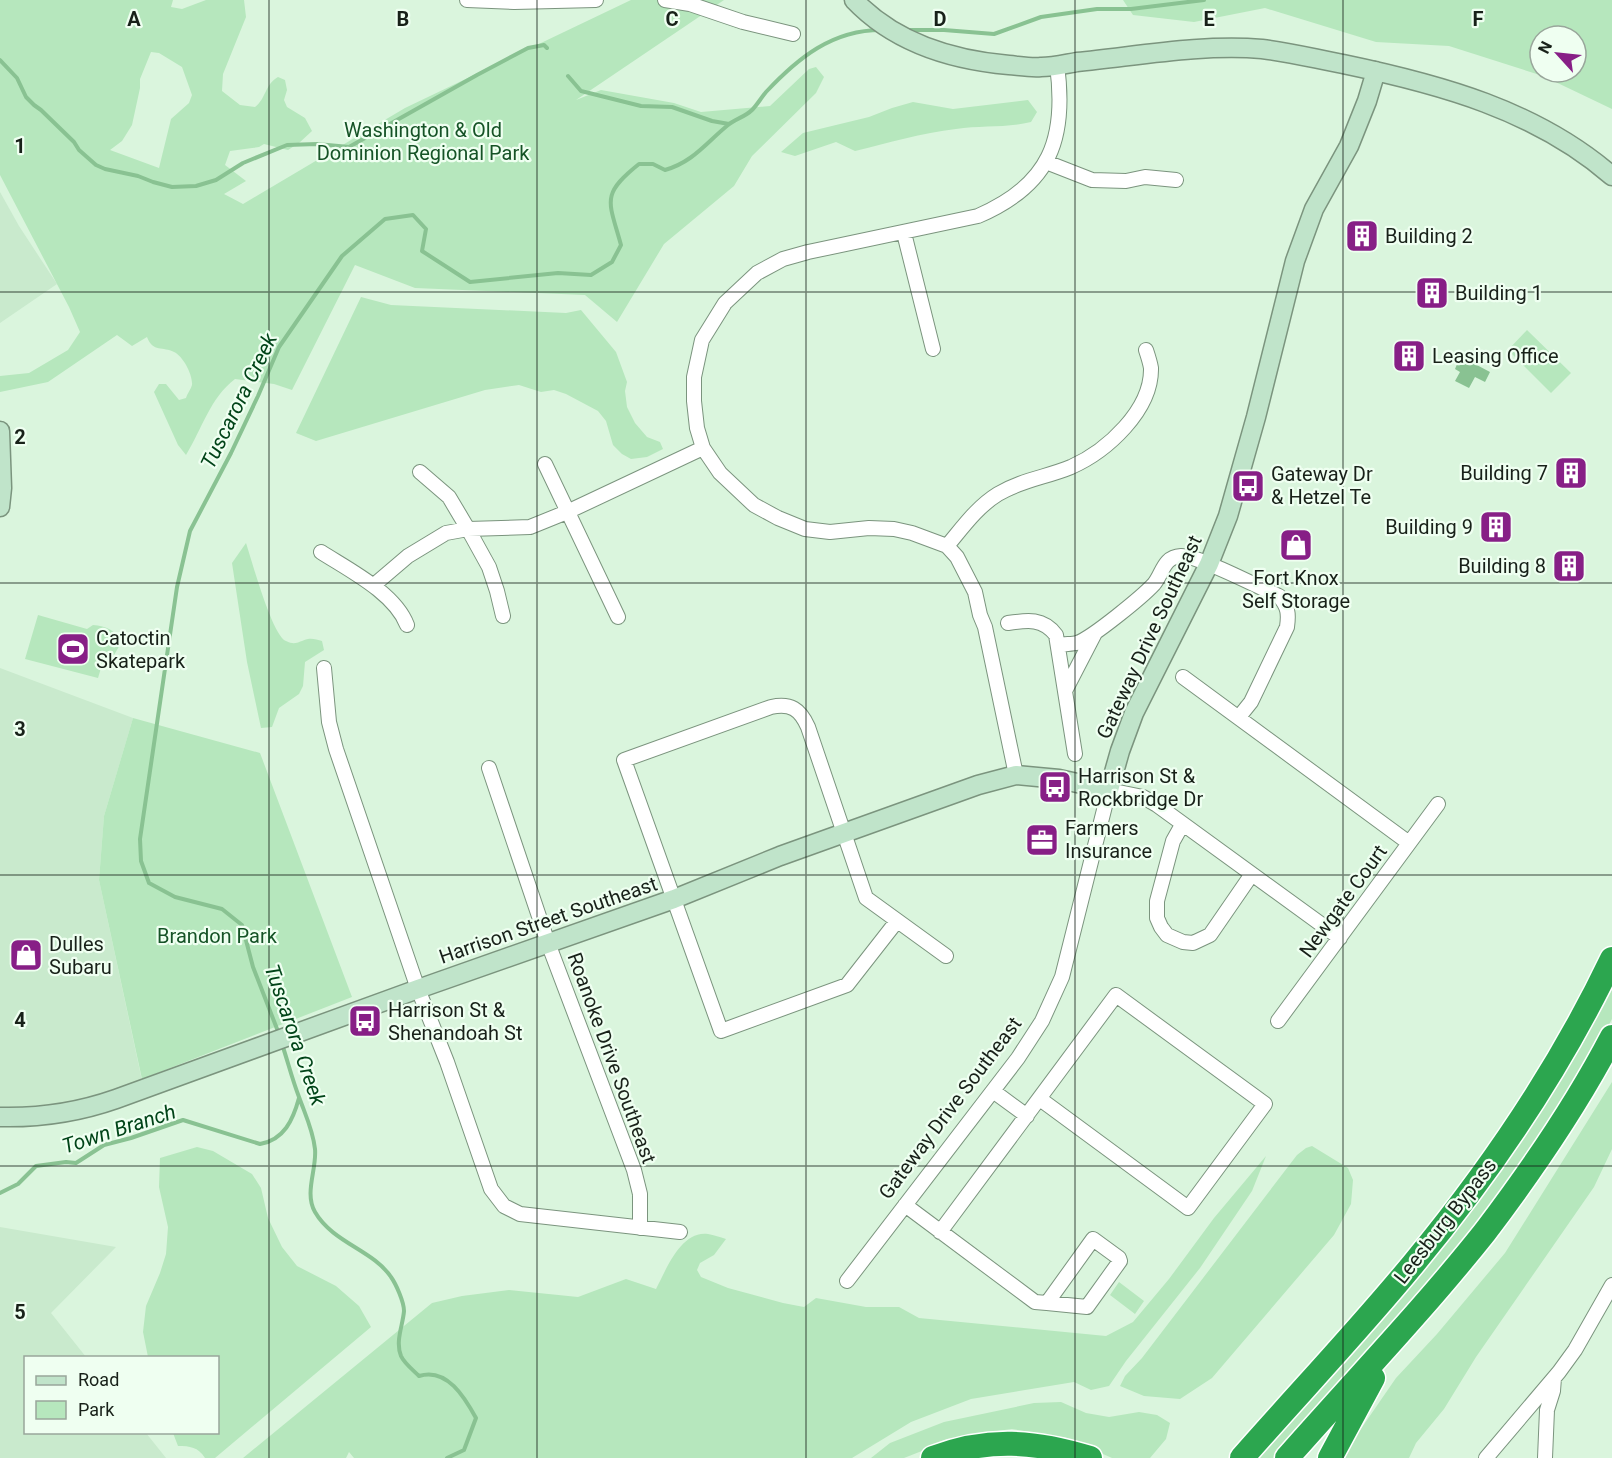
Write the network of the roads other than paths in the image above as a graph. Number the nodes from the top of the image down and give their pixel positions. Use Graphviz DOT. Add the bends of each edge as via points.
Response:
graph roads {
  1 [pos="467,0"];
  2 [pos="596,0"];
  3 [pos="666,0"];
  4 [pos="854,0"];
  5 [pos="793,34"];
  6 [pos="1057,65"];
  7 [pos="1376,71"];
  8 [pos="1046,162"];
  9 [pos="1612,176"];
  10 [pos="1176,180"];
  11 [pos="904,232"];
  12 [pos="933,350"];
  13 [pos="1146,350"];
  14 [pos="0,431"];
  15 [pos="703,448"];
  16 [pos="545,464"];
  17 [pos="420,472"];
  18 [pos="0,507"];
  19 [pos="567,512"];
  20 [pos="468,529"];
  21 [pos="947,546"];
  22 [pos="321,552"];
  23 [pos="1209,564"];
  24 [pos="374,585"];
  25 [pos="503,616"];
  26 [pos="618,617"];
  27 [pos="1008,623"];
  28 [pos="407,625"];
  29 [pos="1095,633"];
  30 [pos="1059,645"];
  31 [pos="324,668"];
  32 [pos="1183,677"];
  33 [pos="1066,689"];
  34 [pos="1239,717"];
  35 [pos="1075,754"];
  36 [pos="489,768"];
  37 [pos="1016,774"];
  38 [pos="1109,790"];
  39 [pos="1438,804"];
  40 [pos="1182,825"];
  41 [pos="845,833"];
  42 [pos="1409,843"];
  43 [pos="1252,874"];
  44 [pos="674,899"];
  45 [pos="897,921"];
  46 [pos="1340,938"];
  47 [pos="548,944"];
  48 [pos="946,956"];
  49 [pos="1612,959"];
  50 [pos="418,989"];
  51 [pos="1278,1021"];
  52 [pos="1612,1037"];
  53 [pos="993,1091"];
  54 [pos="1040,1099"];
  55 [pos="1027,1116"];
  56 [pos="0,1117"];
  57 [pos="905,1205"];
  58 [pos="640,1228"];
  59 [pos="680,1232"];
  60 [pos="940,1232"];
  61 [pos="848,1281"];
  62 [pos="1612,1284"];
  63 [pos="1047,1303"];
  64 [pos="1424,1304"];
  65 [pos="1554,1378"];
  66 [pos="933,1458"];
  67 [pos="975,1458"];
  68 [pos="1039,1458"];
  69 [pos="1090,1458"];
  70 [pos="1242,1458"];
  71 [pos="1287,1458"];
  72 [pos="1330,1458"];
  73 [pos="1486,1458"];
  74 [pos="1545,1458"];
  1 -- 2 [label="street"];
  3 -- 5 [label="street"];
  4 -- 6 [label="street" via="885,27 945,54 1005,65"];
  6 -- 7 [label="street" via="1177,51 1263,49"];
  6 -- 8 [label="street" via="1059,125"];
  7 -- 9 [label="street" via="1475,98 1534,123"];
  7 -- 23 [label="street, Gateway Drive Southeast" via="1354,136 1314,209 1295,261 1240,481"];
  8 -- 10 [label="street" via="1092,180"];
  8 -- 11 [label="street" via="1031,182 996,208 978,216"];
  11 -- 12 [label="street"];
  11 -- 15 [label="street" via="783,259 757,273 734,293 708,328 697,358 695,414"];
  13 -- 21 [label="street" via="1151,368 1147,392 1116,437 1072,466 1000,493 981,506"];
  14 -- 18 [label="street"];
  15 -- 19 [label="street"];
  15 -- 21 [label="street" via="720,473 754,505 792,525 819,531 894,529"];
  16 -- 19 [label="street"];
  17 -- 20 [label="street" via="449,497"];
  19 -- 20 [label="street" via="530,527"];
  19 -- 26 [label="street"];
  20 -- 24 [label="street" via="446,533 421,546"];
  20 -- 25 [label="street" via="489,567"];
  21 -- 37 [label="street" via="975,592"];
  22 -- 24 [label="street"];
  23 -- 29 [label="street" via="1189,557 1174,558 1162,568 1153,585"];
  23 -- 34 [label="street" via="1279,597 1289,614 1287,627 1251,702"];
  23 -- 38 [label="street, Gateway Drive Southeast" via="1134,713"];
  24 -- 28 [label="street" via="404,616"];
  27 -- 30 [label="street" via="1038,621 1054,632"];
  29 -- 30 [label="street" via="1077,643"];
  29 -- 33 [label="street"];
  30 -- 33 [label="street"];
  31 -- 50 [label="street" via="336,749"];
  32 -- 34 [label="street"];
  33 -- 35 [label="street"];
  34 -- 42 [label="street"];
  36 -- 47 [label="street, Roanoke Drive Southeast"];
  37 -- 38 [label="street, Harrison Street Southeast"];
  37 -- 41 [label="street, Harrison Street Southeast"];
  38 -- 40 [label="street" via="1143,797"];
  38 -- 53 [label="street, Gateway Drive Southeast" via="1062,977 1031,1040"];
  39 -- 42 [label="street, Newgate Court"];
  40 -- 43 [label="street"];
  40 -- 43 [label="street" via="1173,841 1157,901 1157,918 1167,935 1193,943 1210,935"];
  41 -- 44 [label="street, Harrison Street Southeast"];
  41 -- 44 [label="street" via="808,727 802,715 791,707 771,707 624,759"];
  41 -- 45 [label="street" via="866,898"];
  42 -- 46 [label="street, Newgate Court"];
  43 -- 46 [label="street"];
  44 -- 45 [label="street" via="721,1031 847,985"];
  44 -- 47 [label="street, Harrison Street Southeast"];
  45 -- 48 [label="street"];
  46 -- 51 [label="street, Newgate Court"];
  47 -- 50 [label="street, Harrison Street Southeast"];
  47 -- 58 [label="street, Roanoke Drive Southeast" via="634,1170 640,1194"];
  49 -- 70 [label="highway, Leesburg Bypass" via="1566,1046 1489,1166 1413,1264"];
  50 -- 56 [label="street, Harrison Street Southeast" via="86,1109"];
  50 -- 58 [label="street" via="491,1189 499,1201 528,1216"];
  52 -- 64 [label="highway, Leesburg Bypass" via="1576,1101 1515,1192"];
  53 -- 55 [label="street"];
  53 -- 57 [label="street, Gateway Drive Southeast"];
  54 -- 54 [label="street" via="1188,1208 1265,1104 1116,995"];
  54 -- 55 [label="street"];
  55 -- 60 [label="street"];
  57 -- 60 [label="street"];
  57 -- 61 [label="street, Gateway Drive Southeast"];
  58 -- 59 [label="street"];
  60 -- 63 [label="street" via="1035,1302"];
  62 -- 65 [label="street" via="1575,1350"];
  63 -- 63 [label="street" via="1093,1239 1119,1258 1120,1262 1087,1307"];
  64 -- 71 [label="highway, Leesburg Bypass"];
  64 -- 72 [label="highway" via="1370,1382"];
  65 -- 73 [label="street"];
  65 -- 74 [label="street" via="1547,1410"];
  66 -- 69 [label="highway" via="1007,1442 1054,1448"];
  67 -- 68 [label="highway"];
}
